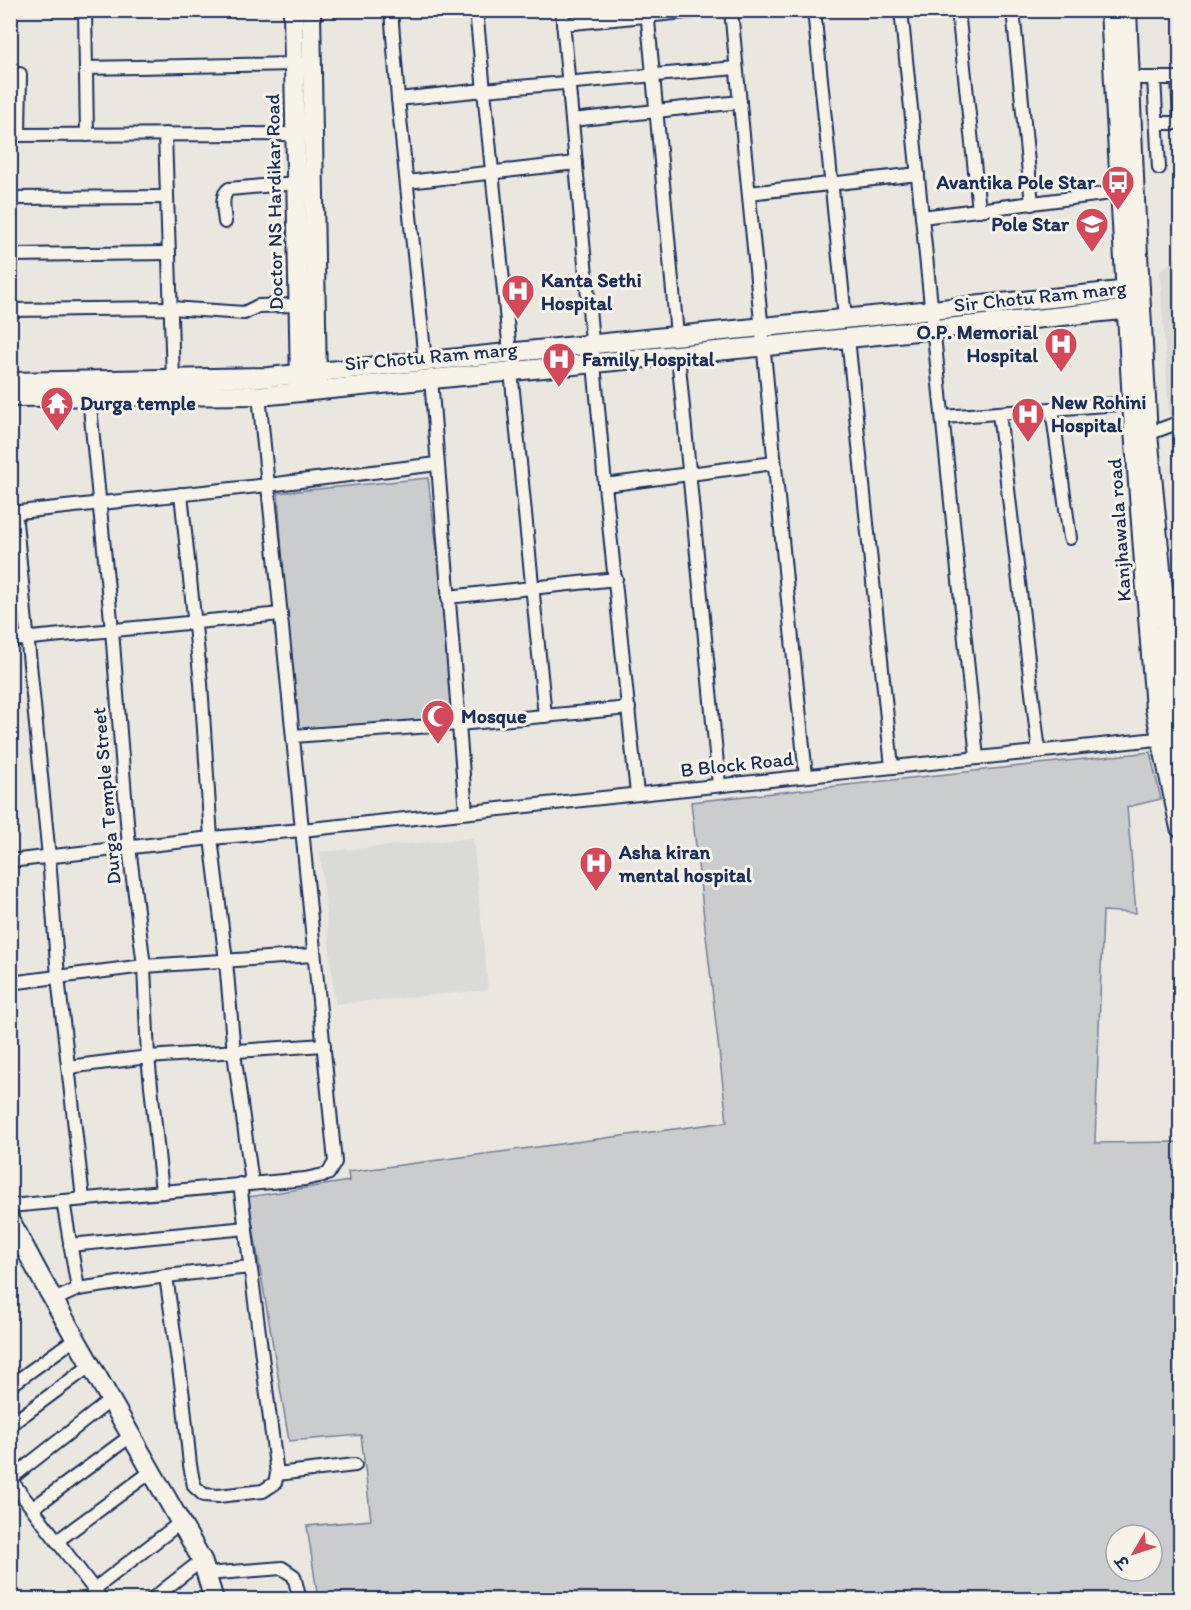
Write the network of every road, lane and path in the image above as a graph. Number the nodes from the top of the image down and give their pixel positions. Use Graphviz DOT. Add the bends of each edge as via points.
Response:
graph roads {
  1 [pos="85,10"];
  2 [pos="293,10"];
  3 [pos="311,10"];
  4 [pos="391,10"];
  5 [pos="476,10"];
  6 [pos="562,10"];
  7 [pos="705,10"];
  8 [pos="730,10"];
  9 [pos="814,10"];
  10 [pos="901,10"];
  11 [pos="958,10"];
  12 [pos="1013,10"];
  13 [pos="1110,10"];
  14 [pos="1127,10"];
  15 [pos="648,13"];
  16 [pos="563,24"];
  17 [pos="294,64"];
  18 [pos="86,68"];
  19 [pos="736,68"];
  20 [pos="20,74"];
  21 [pos="653,76"];
  22 [pos="1154,78"];
  23 [pos="1179,78"];
  24 [pos="1122,79"];
  25 [pos="568,83"];
  26 [pos="484,90"];
  27 [pos="398,99"];
  28 [pos="740,102"];
  29 [pos="656,111"];
  30 [pos="572,120"];
  31 [pos="1158,123"];
  32 [pos="165,134"];
  33 [pos="295,134"];
  34 [pos="15,135"];
  35 [pos="87,135"];
  36 [pos="576,162"];
  37 [pos="1159,168"];
  38 [pos="492,172"];
  39 [pos="918,174"];
  40 [pos="407,182"];
  41 [pos="296,183"];
  42 [pos="832,184"];
  43 [pos="1119,192"];
  44 [pos="749,193"];
  45 [pos="167,196"];
  46 [pos="10,198"];
  47 [pos="1032,204"];
  48 [pos="979,210"];
  49 [pos="922,217"];
  50 [pos="225,222"];
  51 [pos="169,253"];
  52 [pos="10,255"];
  53 [pos="1133,289"];
  54 [pos="298,305"];
  55 [pos="171,308"];
  56 [pos="1134,308"];
  57 [pos="932,309"];
  58 [pos="10,310"];
  59 [pos="845,318"];
  60 [pos="761,327"];
  61 [pos="934,329"];
  62 [pos="677,335"];
  63 [pos="848,339"];
  64 [pos="594,344"];
  65 [pos="762,347"];
  66 [pos="510,352"];
  67 [pos="678,356"];
  68 [pos="425,361"];
  69 [pos="596,363"];
  70 [pos="511,371"];
  71 [pos="173,379"];
  72 [pos="431,379"];
  73 [pos="10,382"];
  74 [pos="308,382"];
  75 [pos="259,395"];
  76 [pos="89,396"];
  77 [pos="10,397"];
  78 [pos="1132,403"];
  79 [pos="1052,409"];
  80 [pos="999,412"];
  81 [pos="943,417"];
  82 [pos="1180,422"];
  83 [pos="1148,434"];
  84 [pos="774,463"];
  85 [pos="437,464"];
  86 [pos="689,474"];
  87 [pos="605,484"];
  88 [pos="268,485"];
  89 [pos="181,494"];
  90 [pos="100,503"];
  91 [pos="13,512"];
  92 [pos="1070,538"];
  93 [pos="616,579"];
  94 [pos="532,588"];
  95 [pos="448,597"];
  96 [pos="1164,610"];
  97 [pos="281,614"];
  98 [pos="194,622"];
  99 [pos="112,630"];
  100 [pos="27,638"];
  101 [pos="10,640"];
  102 [pos="629,708"];
  103 [pos="545,716"];
  104 [pos="459,724"];
  105 [pos="293,736"];
  106 [pos="1169,738"];
  107 [pos="1039,752"];
  108 [pos="977,758"];
  109 [pos="1180,761"];
  110 [pos="892,767"];
  111 [pos="806,776"];
  112 [pos="719,785"];
  113 [pos="637,794"];
  114 [pos="466,812"];
  115 [pos="1180,828"];
  116 [pos="302,830"];
  117 [pos="211,838"];
  118 [pos="129,847"];
  119 [pos="49,857"];
  120 [pos="10,861"];
  121 [pos="314,955"];
  122 [pos="226,961"];
  123 [pos="144,966"];
  124 [pos="57,977"];
  125 [pos="10,983"];
  126 [pos="324,1045"];
  127 [pos="234,1053"];
  128 [pos="148,1058"];
  129 [pos="68,1067"];
  130 [pos="246,1184"];
  131 [pos="162,1192"];
  132 [pos="83,1199"];
  133 [pos="63,1201"];
  134 [pos="10,1206"];
  135 [pos="11,1225"];
  136 [pos="246,1228"];
  137 [pos="70,1245"];
  138 [pos="250,1267"];
  139 [pos="166,1276"];
  140 [pos="78,1289"];
  141 [pos="54,1300"];
  142 [pos="76,1338"];
  143 [pos="92,1365"];
  144 [pos="10,1386"];
  145 [pos="112,1400"];
  146 [pos="10,1425"];
  147 [pos="132,1436"];
  148 [pos="355,1465"];
  149 [pos="152,1471"];
  150 [pos="277,1474"];
  151 [pos="10,1479"];
  152 [pos="33,1508"];
  153 [pos="181,1522"];
  154 [pos="57,1541"];
  155 [pos="204,1567"];
  156 [pos="98,1595"];
  157 [pos="151,1599"];
  158 [pos="214,1599"];
  159 [pos="300,1599"];
  1 -- 18 [label="street"];
  2 -- 17 [label="street, Doctor NS Hardikar Road"];
  3 -- 74 [label="street, Doctor NS Hardikar Road"];
  4 -- 27 [label="street"];
  5 -- 26 [label="street"];
  6 -- 16 [label="street"];
  7 -- 15 [label="street"];
  8 -- 19 [label="street"];
  9 -- 42 [label="street"];
  10 -- 39 [label="street"];
  11 -- 48 [label="street"];
  12 -- 47 [label="street"];
  13 -- 24 [label="street, Kanjhawala road"];
  14 -- 24 [label="street, Kanjhawala road"];
  15 -- 16 [label="street"];
  15 -- 21 [label="street"];
  16 -- 25 [label="street"];
  17 -- 18 [label="street"];
  17 -- 33 [label="street, Doctor NS Hardikar Road"];
  18 -- 35 [label="street"];
  19 -- 21 [label="street"];
  19 -- 28 [label="street"];
  20 -- 34 [label="street"];
  21 -- 25 [label="street"];
  21 -- 29 [label="street"];
  22 -- 23 [label="street"];
  22 -- 24 [label="street"];
  22 -- 31 [label="street"];
  23 -- 31 [label="street" via="1180,123"];
  24 -- 43 [label="street, Kanjhawala road"];
  24 -- 53 [label="street, Kanjhawala road"];
  25 -- 26 [label="street"];
  25 -- 30 [label="street"];
  26 -- 27 [label="street"];
  26 -- 38 [label="street"];
  27 -- 40 [label="street"];
  28 -- 29 [label="street"];
  28 -- 44 [label="street"];
  29 -- 30 [label="street"];
  29 -- 62 [label="street"];
  30 -- 36 [label="street"];
  31 -- 37 [label="street"];
  32 -- 33 [label="street"];
  32 -- 35 [label="street"];
  32 -- 45 [label="street"];
  33 -- 41 [label="street, Doctor NS Hardikar Road"];
  34 -- 35 [label="street"];
  36 -- 38 [label="street"];
  36 -- 64 [label="street"];
  38 -- 40 [label="street"];
  38 -- 66 [label="street"];
  39 -- 42 [label="street"];
  39 -- 49 [label="street"];
  40 -- 68 [label="street"];
  41 -- 50 [label="street" via="225,191"];
  41 -- 54 [label="street, Doctor NS Hardikar Road"];
  42 -- 44 [label="street"];
  42 -- 59 [label="street"];
  43 -- 47 [label="street"];
  43 -- 53 [label="street, Kanjhawala road"];
  44 -- 60 [label="street"];
  45 -- 46 [label="street"];
  45 -- 51 [label="street"];
  47 -- 48 [label="street"];
  48 -- 49 [label="street"];
  49 -- 57 [label="street"];
  51 -- 52 [label="street"];
  51 -- 55 [label="street"];
  53 -- 56 [label="street, Kanjhawala road"];
  53 -- 57 [label="street, Sir Chotu Ram marg"];
  54 -- 55 [label="street" via="258,306 244,313"];
  54 -- 74 [label="street, Doctor NS Hardikar Road"];
  55 -- 58 [label="street"];
  55 -- 71 [label="street"];
  56 -- 61 [label="street, Sir Chotu Ram marg"];
  56 -- 78 [label="street, Kanjhawala road"];
  56 -- 83 [label="street, Kanjhawala road"];
  57 -- 59 [label="street, Sir Chotu Ram marg"];
  57 -- 61 [label="street"];
  59 -- 60 [label="street, Sir Chotu Ram marg"];
  60 -- 62 [label="street, Sir Chotu Ram marg"];
  60 -- 65 [label="street"];
  61 -- 63 [label="street, Sir Chotu Ram marg"];
  61 -- 81 [label="street"];
  62 -- 64 [label="street, Sir Chotu Ram marg"];
  63 -- 65 [label="street, Sir Chotu Ram marg"];
  63 -- 110 [label="street"];
  64 -- 66 [label="street, Sir Chotu Ram marg"];
  64 -- 69 [label="street"];
  65 -- 67 [label="street, Sir Chotu Ram marg"];
  65 -- 84 [label="street"];
  66 -- 68 [label="street, Sir Chotu Ram marg"];
  67 -- 69 [label="street, Sir Chotu Ram marg"];
  67 -- 86 [label="street"];
  68 -- 74 [label="street, Sir Chotu Ram marg"];
  69 -- 70 [label="street, Sir Chotu Ram marg"];
  69 -- 87 [label="street"];
  70 -- 72 [label="street, Sir Chotu Ram marg"];
  70 -- 94 [label="street"];
  71 -- 73 [label="street, Sir Chotu Ram marg"];
  71 -- 74 [label="street, Sir Chotu Ram marg" via="270,377"];
  72 -- 74 [label="street, Sir Chotu Ram marg"];
  72 -- 85 [label="street"];
  74 -- 75 [label="street, Sir Chotu Ram marg"];
  75 -- 76 [label="street, Sir Chotu Ram marg"];
  75 -- 88 [label="street"];
  76 -- 77 [label="street, Sir Chotu Ram marg"];
  76 -- 90 [label="street, Durga Temple Street"];
  78 -- 79 [label="street"];
  78 -- 96 [label="street, Kanjhawala road"];
  79 -- 80 [label="street"];
  79 -- 92 [label="street"];
  80 -- 81 [label="street"];
  80 -- 107 [label="street"];
  81 -- 108 [label="street"];
  82 -- 83 [label="street"];
  83 -- 96 [label="street, Kanjhawala road"];
  84 -- 86 [label="street"];
  84 -- 111 [label="street"];
  85 -- 88 [label="street"];
  85 -- 95 [label="street"];
  86 -- 87 [label="street"];
  86 -- 112 [label="street"];
  87 -- 93 [label="street"];
  88 -- 89 [label="street"];
  88 -- 97 [label="street"];
  89 -- 90 [label="street"];
  89 -- 98 [label="street"];
  90 -- 91 [label="street"];
  90 -- 99 [label="street, Durga Temple Street"];
  91 -- 100 [label="street"];
  93 -- 94 [label="street"];
  93 -- 102 [label="street"];
  94 -- 95 [label="street"];
  94 -- 103 [label="street"];
  95 -- 104 [label="street"];
  96 -- 106 [label="street, Kanjhawala road" via="1155,709"];
  97 -- 98 [label="street"];
  97 -- 105 [label="street"];
  98 -- 99 [label="street"];
  98 -- 117 [label="street"];
  99 -- 100 [label="street"];
  99 -- 118 [label="street, Durga Temple Street"];
  100 -- 101 [label="street"];
  100 -- 119 [label="street"];
  102 -- 103 [label="street"];
  102 -- 113 [label="street"];
  103 -- 104 [label="street"];
  104 -- 105 [label="street"];
  104 -- 114 [label="street"];
  105 -- 116 [label="street"];
  106 -- 107 [label="street, B Block Road"];
  106 -- 109 [label="street, Kanjhawala road"];
  106 -- 115 [label="street, Kanjhawala road"];
  107 -- 108 [label="street, B Block Road"];
  108 -- 110 [label="street, B Block Road"];
  110 -- 111 [label="street, B Block Road"];
  111 -- 112 [label="street, B Block Road"];
  112 -- 113 [label="street, B Block Road"];
  113 -- 114 [label="street, B Block Road"];
  114 -- 116 [label="street, B Block Road"];
  116 -- 117 [label="street, B Block Road"];
  116 -- 121 [label="street"];
  117 -- 118 [label="street, B Block Road"];
  117 -- 122 [label="street"];
  118 -- 119 [label="street, B Block Road"];
  118 -- 123 [label="street, Durga Temple Street"];
  119 -- 120 [label="street, B Block Road"];
  119 -- 124 [label="street"];
  121 -- 122 [label="street"];
  121 -- 126 [label="street"];
  122 -- 123 [label="street"];
  122 -- 127 [label="street"];
  123 -- 124 [label="street"];
  123 -- 128 [label="street, Durga Temple Street"];
  124 -- 125 [label="street"];
  124 -- 129 [label="street"];
  126 -- 127 [label="street"];
  126 -- 130 [label="street" via="335,1161 332,1169 328,1174 306,1179"];
  127 -- 128 [label="street"];
  127 -- 130 [label="street"];
  128 -- 129 [label="street"];
  128 -- 131 [label="street, Durga Temple Street"];
  129 -- 132 [label="street"];
  130 -- 131 [label="street"];
  130 -- 136 [label="street"];
  131 -- 132 [label="street"];
  132 -- 133 [label="street"];
  133 -- 134 [label="street"];
  133 -- 137 [label="street"];
  135 -- 141 [label="street"];
  136 -- 137 [label="street"];
  136 -- 138 [label="street"];
  137 -- 140 [label="street"];
  138 -- 139 [label="street"];
  138 -- 150 [label="street"];
  139 -- 140 [label="street"];
  139 -- 150 [label="street" via="194,1486 204,1495 263,1491 275,1483"];
  140 -- 141 [label="street"];
  141 -- 142 [label="street"];
  142 -- 143 [label="street"];
  142 -- 144 [label="street"];
  143 -- 145 [label="street"];
  143 -- 146 [label="street"];
  145 -- 147 [label="street"];
  145 -- 151 [label="street"];
  147 -- 149 [label="street"];
  147 -- 152 [label="street"];
  148 -- 150 [label="street"];
  149 -- 153 [label="street"];
  149 -- 154 [label="street"];
  151 -- 152 [label="street"];
  152 -- 154 [label="street"];
  153 -- 155 [label="street"];
  153 -- 156 [label="street"];
  154 -- 156 [label="street"];
  155 -- 157 [label="street"];
  155 -- 158 [label="street"];
  155 -- 159 [label="street" via="282,1568 294,1576"];
}
